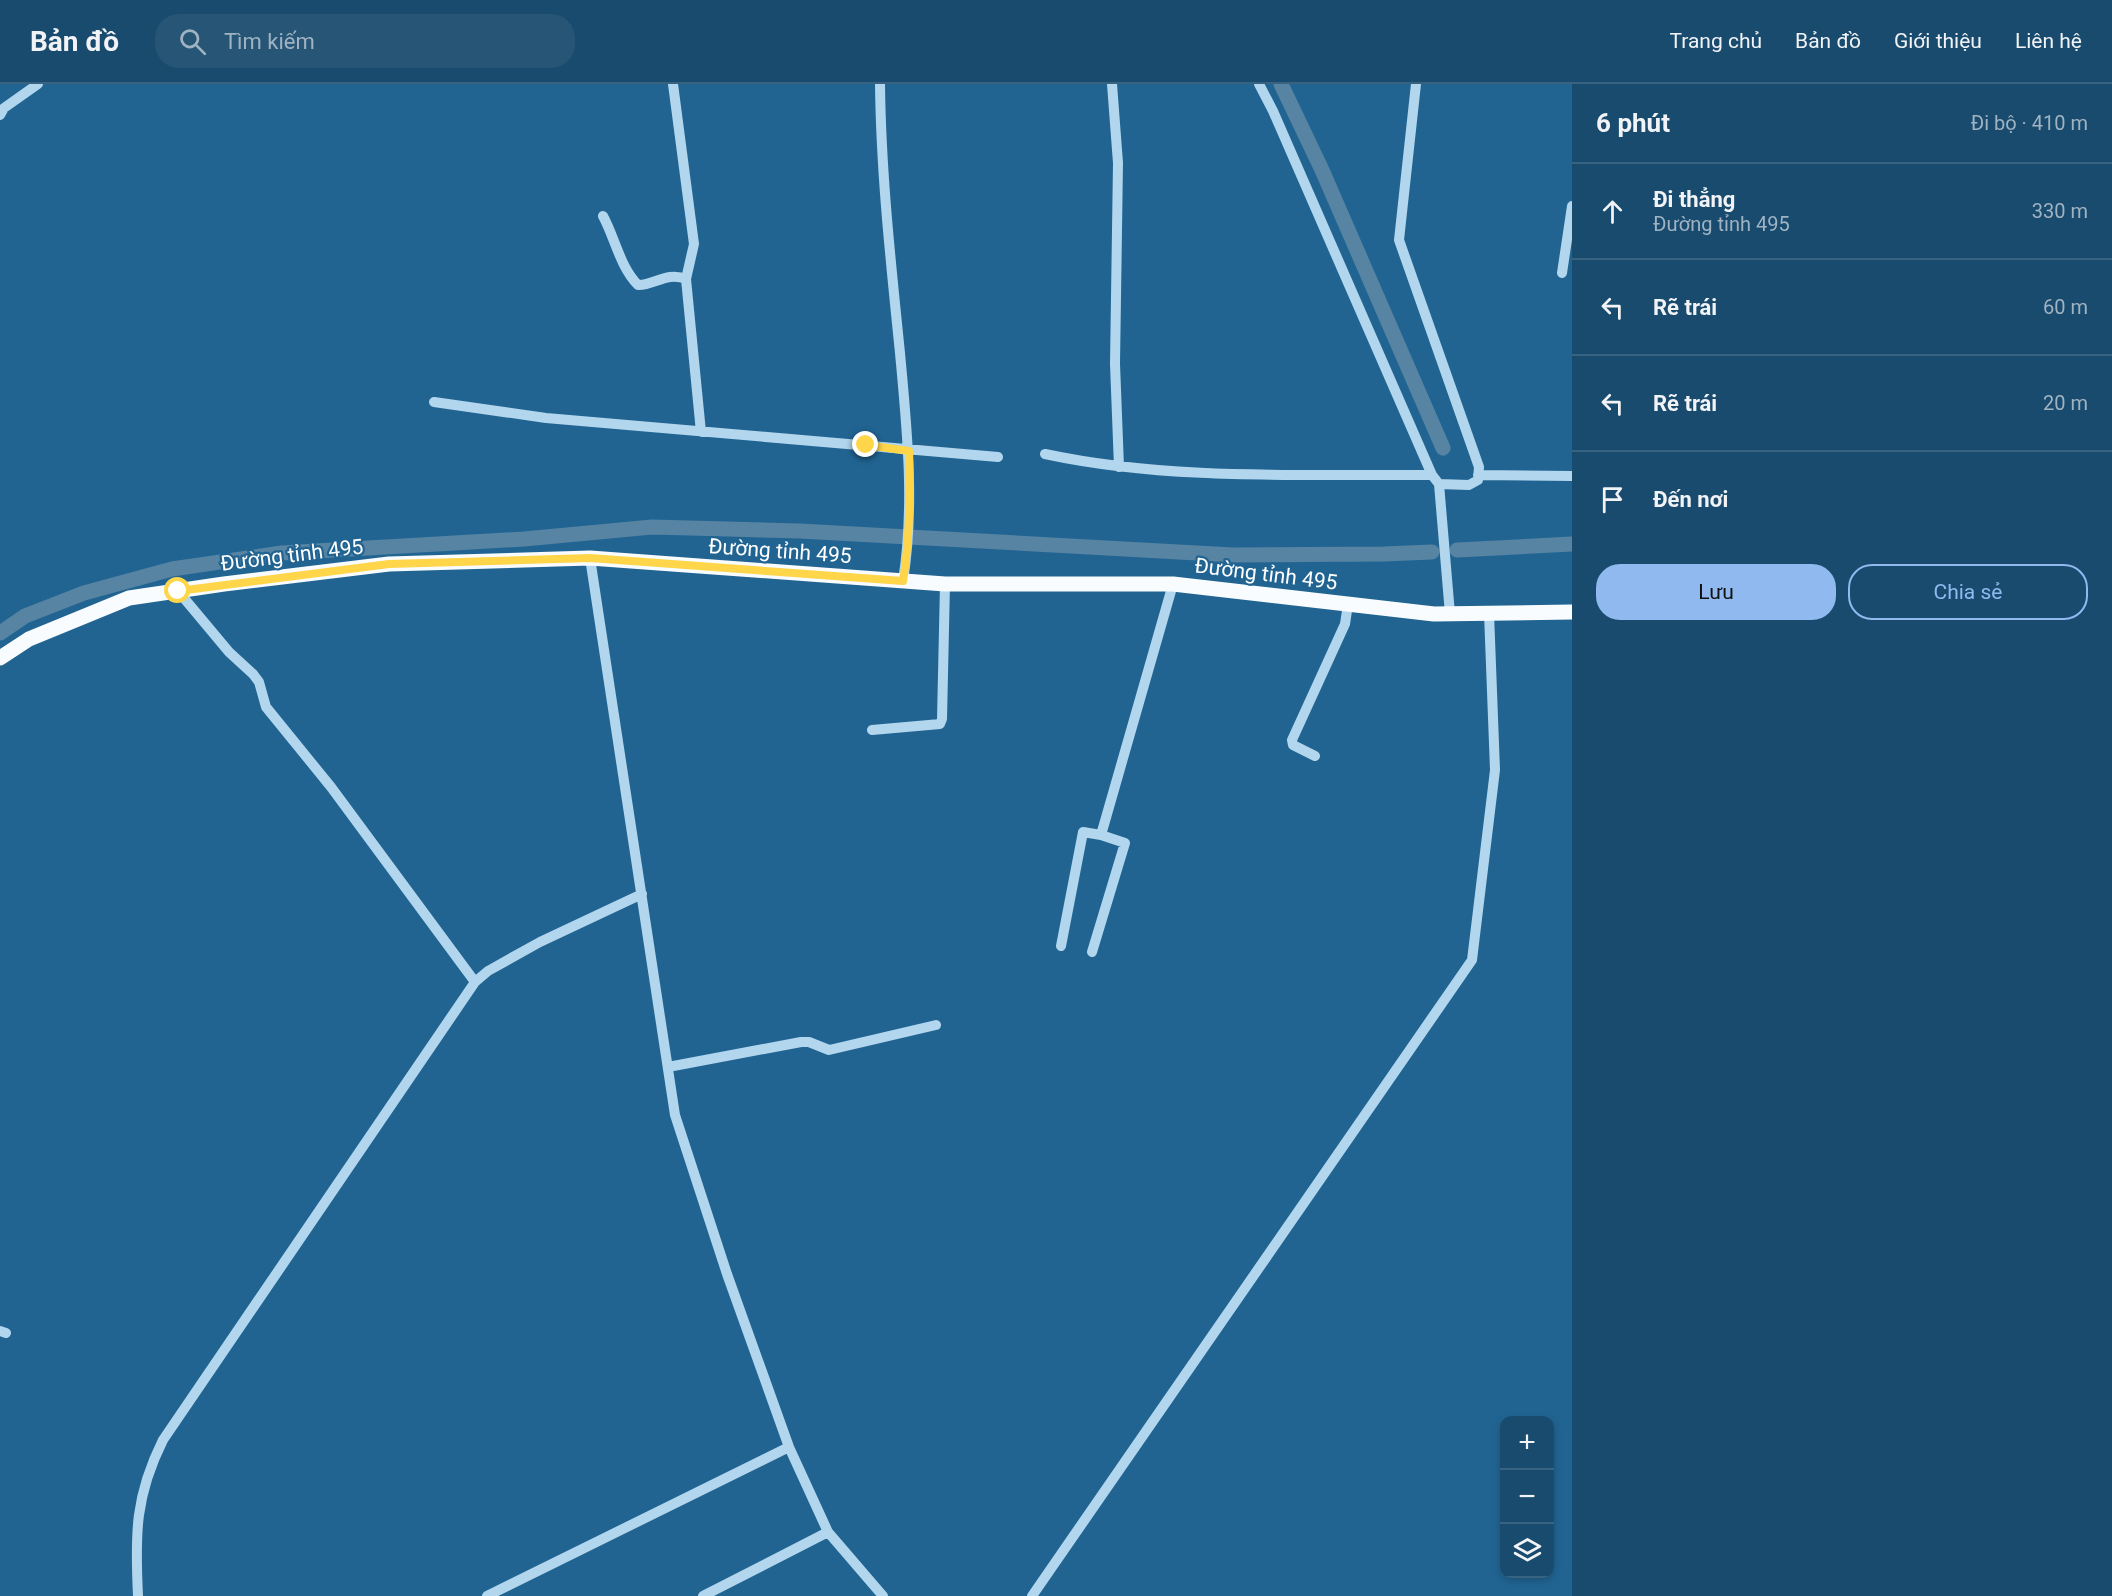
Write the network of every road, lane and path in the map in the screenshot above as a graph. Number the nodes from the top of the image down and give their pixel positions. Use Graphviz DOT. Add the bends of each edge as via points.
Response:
graph roads {
  1 [pos="38,84"];
  2 [pos="673,84"];
  3 [pos="880,84"];
  4 [pos="1112,84"];
  5 [pos="1259,84"];
  6 [pos="1416,84"];
  7 [pos="0,115"];
  8 [pos="1572,206"];
  9 [pos="603,216"];
  10 [pos="1562,273"];
  11 [pos="686,279"];
  12 [pos="434,402"];
  13 [pos="701,432"];
  14 [pos="909,451"];
  15 [pos="1045,454"];
  16 [pos="998,457"];
  17 [pos="1119,467"];
  18 [pos="1478,475"];
  19 [pos="1572,476"];
  20 [pos="1435,479"];
  21 [pos="590,558"];
  22 [pos="903,581"];
  23 [pos="945,584"];
  24 [pos="1173,584"];
  25 [pos="178,591"];
  26 [pos="1348,604"];
  27 [pos="1572,612"];
  28 [pos="1489,613"];
  29 [pos="1450,614"];
  30 [pos="0,658"];
  31 [pos="872,730"];
  32 [pos="1315,756"];
  33 [pos="1101,836"];
  34 [pos="642,894"];
  35 [pos="1061,946"];
  36 [pos="1092,952"];
  37 [pos="475,982"];
  38 [pos="936,1025"];
  39 [pos="668,1067"];
  40 [pos="789,1447"];
  41 [pos="828,1532"];
  42 [pos="138,1596"];
  43 [pos="487,1596"];
  44 [pos="703,1596"];
  45 [pos="883,1596"];
  46 [pos="1032,1596"];
  1 -- 7 [label="street"];
  2 -- 11 [label="street" via="694,244"];
  3 -- 14 [label="street" via="890,251"];
  4 -- 17 [label="street" via="1118,163 1115,364"];
  5 -- 20 [label="street"];
  6 -- 18 [label="street" via="1400,240 1479,467"];
  8 -- 10 [label="street"];
  9 -- 11 [label="street" via="638,285"];
  11 -- 13 [label="street"];
  12 -- 13 [label="street" via="546,418"];
  13 -- 14 [label="street"];
  14 -- 16 [label="street"];
  14 -- 22 [label="street" via="910,515"];
  15 -- 17 [label="street"];
  17 -- 20 [label="street"];
  18 -- 19 [label="street"];
  18 -- 20 [label="street" via="1478,480 1469,485"];
  20 -- 29 [label="street"];
  21 -- 22 [label="main road, Đường tỉnh 495"];
  21 -- 25 [label="main road, Đường tỉnh 495" via="389,564"];
  21 -- 34 [label="street"];
  22 -- 23 [label="main road, Đường tỉnh 495"];
  23 -- 24 [label="main road, Đường tỉnh 495"];
  23 -- 31 [label="street" via="940,724"];
  24 -- 26 [label="main road, Đường tỉnh 495"];
  24 -- 33 [label="street"];
  25 -- 30 [label="main road, Đường tỉnh 495" via="129,598 29,639"];
  25 -- 37 [label="street" via="229,652 253,674 266,707 331,787"];
  26 -- 29 [label="main road, Đường tỉnh 495"];
  26 -- 32 [label="street" via="1345,624 1292,740 1293,745"];
  27 -- 28 [label="main road, Đường tỉnh 495"];
  28 -- 29 [label="main road, Đường tỉnh 495"];
  28 -- 46 [label="street" via="1495,770 1472,960"];
  33 -- 35 [label="street" via="1083,832"];
  33 -- 36 [label="street" via="1125,843"];
  34 -- 37 [label="street" via="540,942 488,970"];
  34 -- 39 [label="street"];
  37 -- 42 [label="street" via="163,1440 149,1468 137,1525"];
  38 -- 39 [label="street" via="829,1050 801,1042"];
  39 -- 40 [label="street" via="675,1115"];
  40 -- 41 [label="street"];
  40 -- 43 [label="street"];
  41 -- 44 [label="street"];
  41 -- 45 [label="street"];
}
